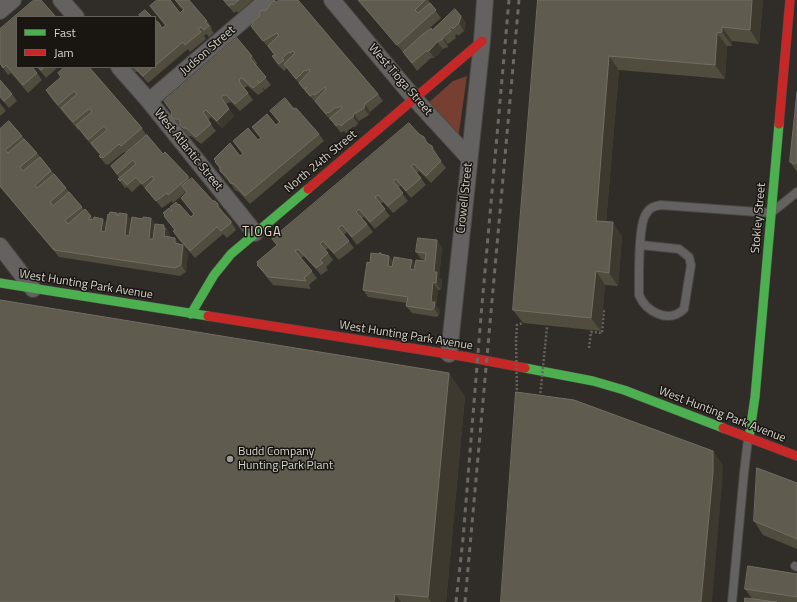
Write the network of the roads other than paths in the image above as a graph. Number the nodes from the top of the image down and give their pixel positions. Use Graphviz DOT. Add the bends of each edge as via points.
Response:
graph roads {
  1 [pos="13,0"];
  2 [pos="61,0"];
  3 [pos="267,0"];
  4 [pos="332,0"];
  5 [pos="485,0"];
  6 [pos="790,0"];
  7 [pos="0,11"];
  8 [pos="793,13"];
  9 [pos="75,16"];
  10 [pos="482,41"];
  11 [pos="121,68"];
  12 [pos="414,98"];
  13 [pos="149,101"];
  14 [pos="469,158"];
  15 [pos="797,192"];
  16 [pos="771,213"];
  17 [pos="255,233"];
  18 [pos="641,245"];
  19 [pos="0,246"];
  20 [pos="0,283"];
  21 [pos="33,288"];
  22 [pos="191,314"];
  23 [pos="449,354"];
  24 [pos="748,438"];
  25 [pos="797,456"];
  26 [pos="732,602"];
  1 -- 7 [label="street"];
  2 -- 9 [label="street"];
  3 -- 13 [label="street, Judson Street"];
  4 -- 12 [label="street, West Tioga Street"];
  5 -- 10 [label="street, Crowell Street"];
  6 -- 8 [label="street, Stokley Street"];
  8 -- 16 [label="street, Stokley Street"];
  10 -- 12 [label="street, North 24th Street"];
  10 -- 14 [label="street, Crowell Street"];
  11 -- 13 [label="street, West Atlantic Street"];
  12 -- 14 [label="street, West Tioga Street"];
  12 -- 17 [label="street, North 24th Street"];
  13 -- 17 [label="street, West Atlantic Street"];
  14 -- 23 [label="street, Crowell Street"];
  15 -- 16 [label="lane"];
  16 -- 18 [label="lane" via="655,206 645,214"];
  16 -- 24 [label="street, Stokley Street" via="755,398"];
  17 -- 22 [label="street, North 24th Street" via="223,262"];
  18 -- 18 [label="lane" via="639,295 642,303 661,315 679,314 684,309 691,265 689,257 679,249"];
  19 -- 21 [label="street"];
  20 -- 21 [label="street, West Hunting Park Avenue"];
  21 -- 22 [label="street, West Hunting Park Avenue"];
  22 -- 23 [label="street, West Hunting Park Avenue"];
  23 -- 24 [label="street, West Hunting Park Avenue" via="604,384"];
  24 -- 25 [label="street, West Hunting Park Avenue"];
  24 -- 26 [label="lane"];
}
